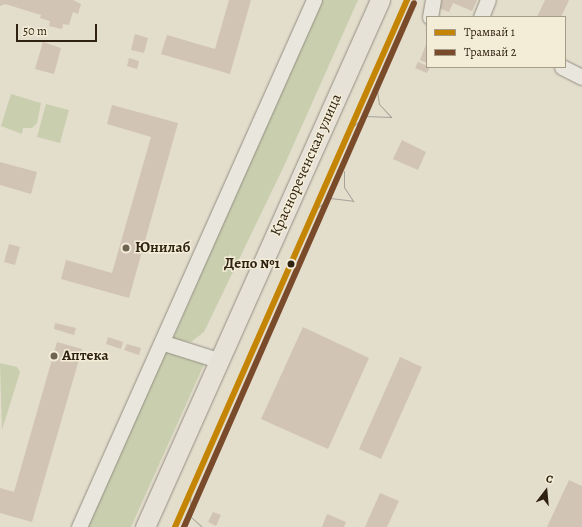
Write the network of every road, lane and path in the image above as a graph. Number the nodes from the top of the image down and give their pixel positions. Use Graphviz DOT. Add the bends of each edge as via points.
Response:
graph roads {
  1 [pos="314,0"];
  2 [pos="380,0"];
  3 [pos="433,0"];
  4 [pos="488,0"];
  5 [pos="430,16"];
  6 [pos="481,16"];
  7 [pos="564,68"];
  8 [pos="582,77"];
  9 [pos="164,343"];
  10 [pos="218,360"];
  11 [pos="79,527"];
  12 [pos="145,527"];
  1 -- 9 [label="street"];
  2 -- 10 [label="main road, Краснореченская улица"];
  3 -- 5 [label="street"];
  4 -- 6 [label="street"];
  7 -- 8 [label="street"];
  9 -- 10 [label="street"];
  9 -- 11 [label="street"];
  10 -- 12 [label="main road, Краснореченская улица"];
}
